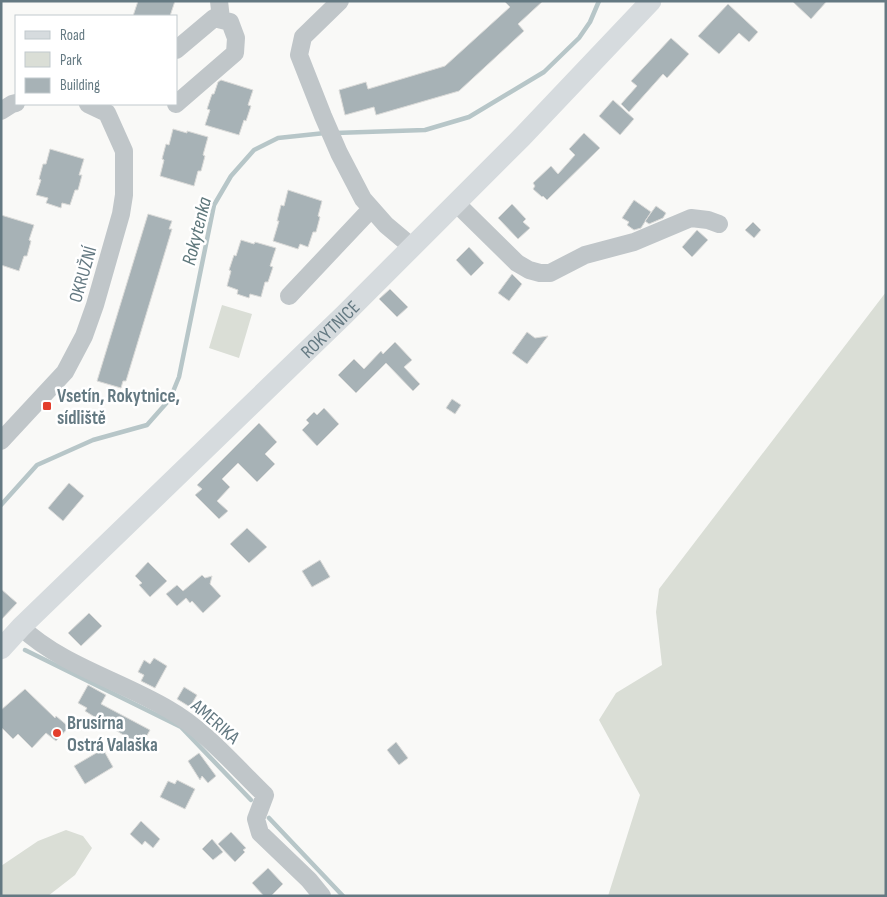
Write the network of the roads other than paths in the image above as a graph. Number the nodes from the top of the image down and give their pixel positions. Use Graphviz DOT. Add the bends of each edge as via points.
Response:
graph roads {
  1 [pos="219,1"];
  2 [pos="340,1"];
  3 [pos="650,1"];
  4 [pos="221,19"];
  5 [pos="178,48"];
  6 [pos="178,102"];
  7 [pos="15,103"];
  8 [pos="94,105"];
  9 [pos="112,108"];
  10 [pos="1,111"];
  11 [pos="456,202"];
  12 [pos="371,209"];
  13 [pos="719,224"];
  14 [pos="411,246"];
  15 [pos="289,296"];
  16 [pos="1,441"];
  17 [pos="21,628"];
  18 [pos="1,649"];
  19 [pos="322,896"];
  1 -- 4 [label="street"];
  2 -- 12 [label="street" via="303,37 300,55 337,148"];
  3 -- 11 [label="main road, ROKYTNICE" via="522,138"];
  4 -- 5 [label="street" via="214,18"];
  4 -- 6 [label="street" via="230,22 236,38 235,53"];
  7 -- 10 [label="street"];
  8 -- 9 [label="street, OKRUŽNÍ"];
  9 -- 16 [label="street, OKRUŽNÍ" via="124,151 124,195 95,305 84,336 65,372"];
  11 -- 13 [label="street" via="518,263 540,273 550,273 585,255 634,242 691,218"];
  11 -- 14 [label="main road, ROKYTNICE"];
  12 -- 14 [label="street"];
  12 -- 15 [label="street"];
  14 -- 17 [label="main road, ROKYTNICE"];
  17 -- 18 [label="main road, ROKYTNICE"];
  17 -- 19 [label="street, AMERIKA" via="42,644 187,721 265,795 256,819 260,833"];
}
